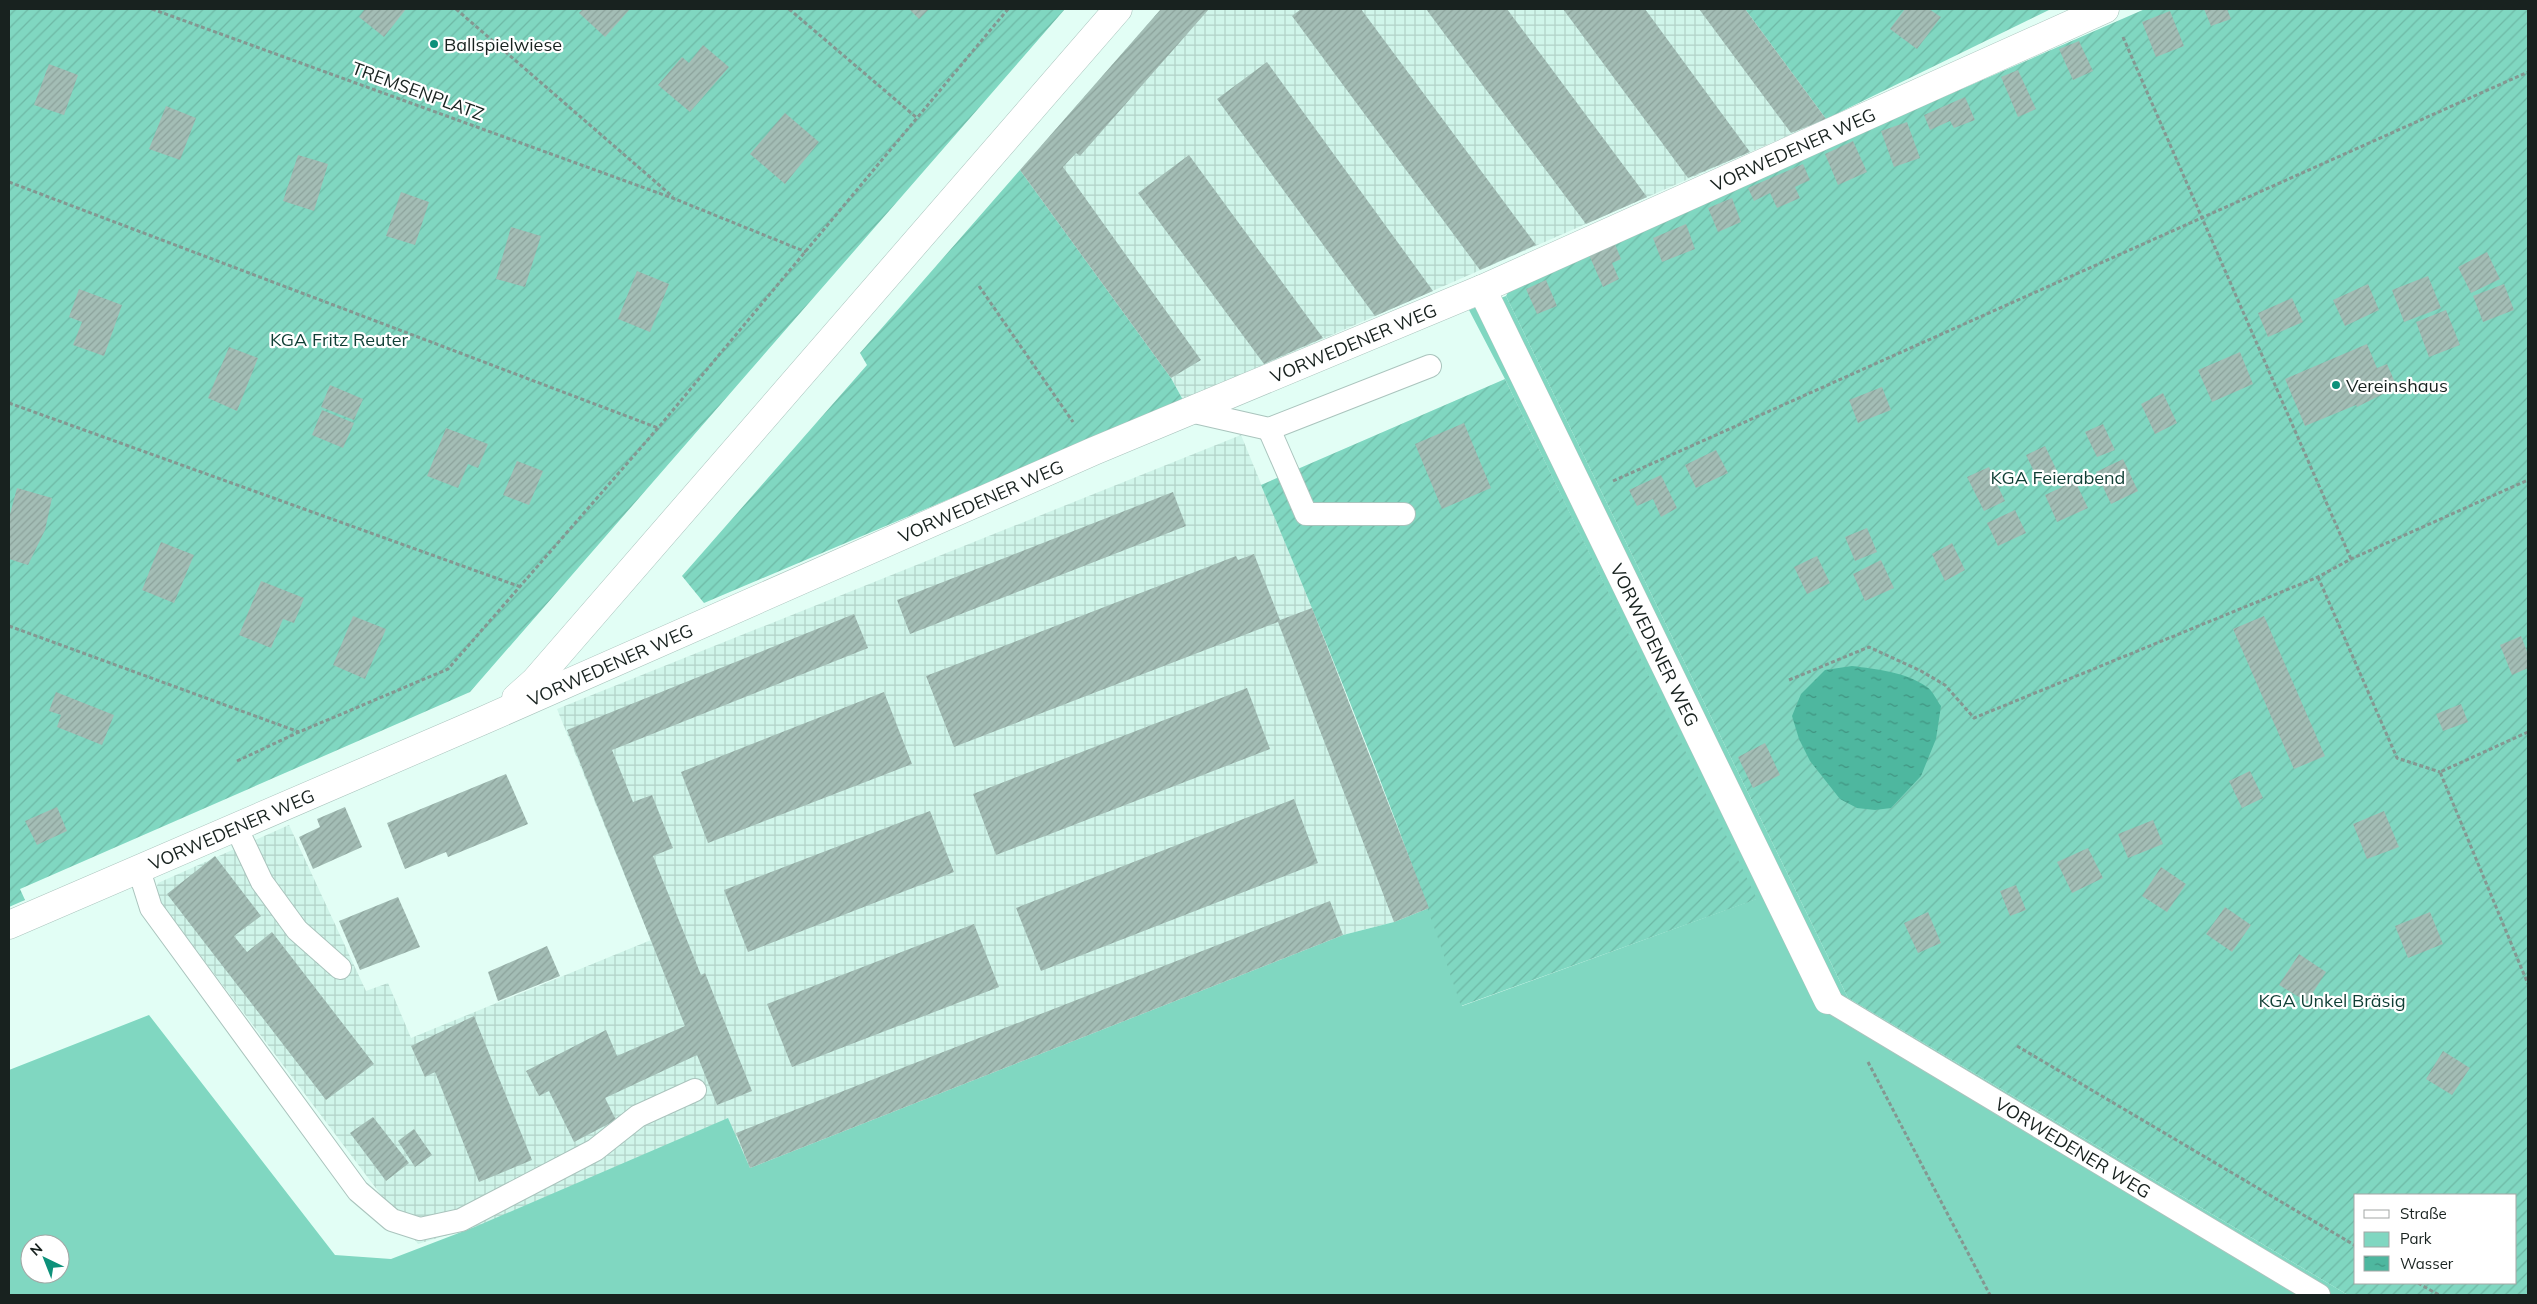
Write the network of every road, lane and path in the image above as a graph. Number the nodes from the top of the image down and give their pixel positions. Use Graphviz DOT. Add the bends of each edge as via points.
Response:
graph roads {
  1 [pos="152,9"];
  2 [pos="456,9"];
  3 [pos="789,9"];
  4 [pos="1008,9"];
  5 [pos="1118,9"];
  6 [pos="2105,9"];
  7 [pos="2120,30"];
  8 [pos="2528,72"];
  9 [pos="917,118"];
  10 [pos="9,182"];
  11 [pos="675,199"];
  12 [pos="2202,216"];
  13 [pos="806,252"];
  14 [pos="979,286"];
  15 [pos="1482,289"];
  16 [pos="1430,366"];
  17 [pos="9,403"];
  18 [pos="1190,411"];
  19 [pos="658,428"];
  20 [pos="1269,429"];
  21 [pos="1094,451"];
  22 [pos="2528,480"];
  23 [pos="1612,481"];
  24 [pos="1404,514"];
  25 [pos="2351,559"];
  26 [pos="2318,576"];
  27 [pos="521,587"];
  28 [pos="9,626"];
  29 [pos="1789,680"];
  30 [pos="482,721"];
  31 [pos="299,732"];
  32 [pos="2528,732"];
  33 [pos="237,762"];
  34 [pos="2440,772"];
  35 [pos="236,827"];
  36 [pos="139,870"];
  37 [pos="9,925"];
  38 [pos="340,968"];
  39 [pos="2528,984"];
  40 [pos="1828,1000"];
  41 [pos="2017,1046"];
  42 [pos="1866,1059"];
  43 [pos="695,1090"];
  44 [pos="2354,1245"];
  45 [pos="2420,1284"];
  46 [pos="1990,1295"];
  47 [pos="2319,1295"];
  48 [pos="2439,1295"];
  1 -- 11 [label="path, TREMSENPLATZ"];
  2 -- 11 [label="path, TREMSENPLATZ"];
  3 -- 9 [label="path"];
  4 -- 9 [label="path"];
  5 -- 30 [label="street, VORWEDENER WEG" via="535,681"];
  6 -- 15 [label="street, VORWEDENER WEG"];
  7 -- 12 [label="path"];
  8 -- 12 [label="path"];
  9 -- 13 [label="path"];
  10 -- 19 [label="path"];
  11 -- 13 [label="path, TREMSENPLATZ"];
  12 -- 23 [label="path"];
  12 -- 25 [label="path"];
  13 -- 19 [label="path"];
  14 -- 21 [label="path"];
  15 -- 18 [label="street, VORWEDENER WEG"];
  15 -- 40 [label="street, VORWEDENER WEG"];
  16 -- 20 [label="lane"];
  17 -- 27 [label="path"];
  18 -- 20 [label="lane"];
  18 -- 21 [label="street, VORWEDENER WEG"];
  19 -- 27 [label="path"];
  20 -- 24 [label="lane" via="1306,514"];
  21 -- 30 [label="street, VORWEDENER WEG"];
  22 -- 25 [label="path"];
  25 -- 26 [label="path"];
  26 -- 29 [label="path" via="1974,718 1945,685 1869,647"];
  26 -- 34 [label="path" via="2397,758"];
  27 -- 31 [label="path" via="448,669"];
  28 -- 31 [label="path"];
  30 -- 35 [label="street, VORWEDENER WEG"];
  31 -- 33 [label="path"];
  32 -- 34 [label="path"];
  34 -- 39 [label="path"];
  35 -- 36 [label="street, VORWEDENER WEG"];
  35 -- 38 [label="lane" via="262,882 297,930"];
  36 -- 37 [label="street, VORWEDENER WEG"];
  36 -- 43 [label="lane" via="151,908 191,965 358,1191 392,1220 420,1229 461,1220 595,1150 638,1116"];
  40 -- 47 [label="lane, VORWEDENER WEG"];
  41 -- 44 [label="path"];
  42 -- 46 [label="path"];
  45 -- 48 [label="path"];
}
